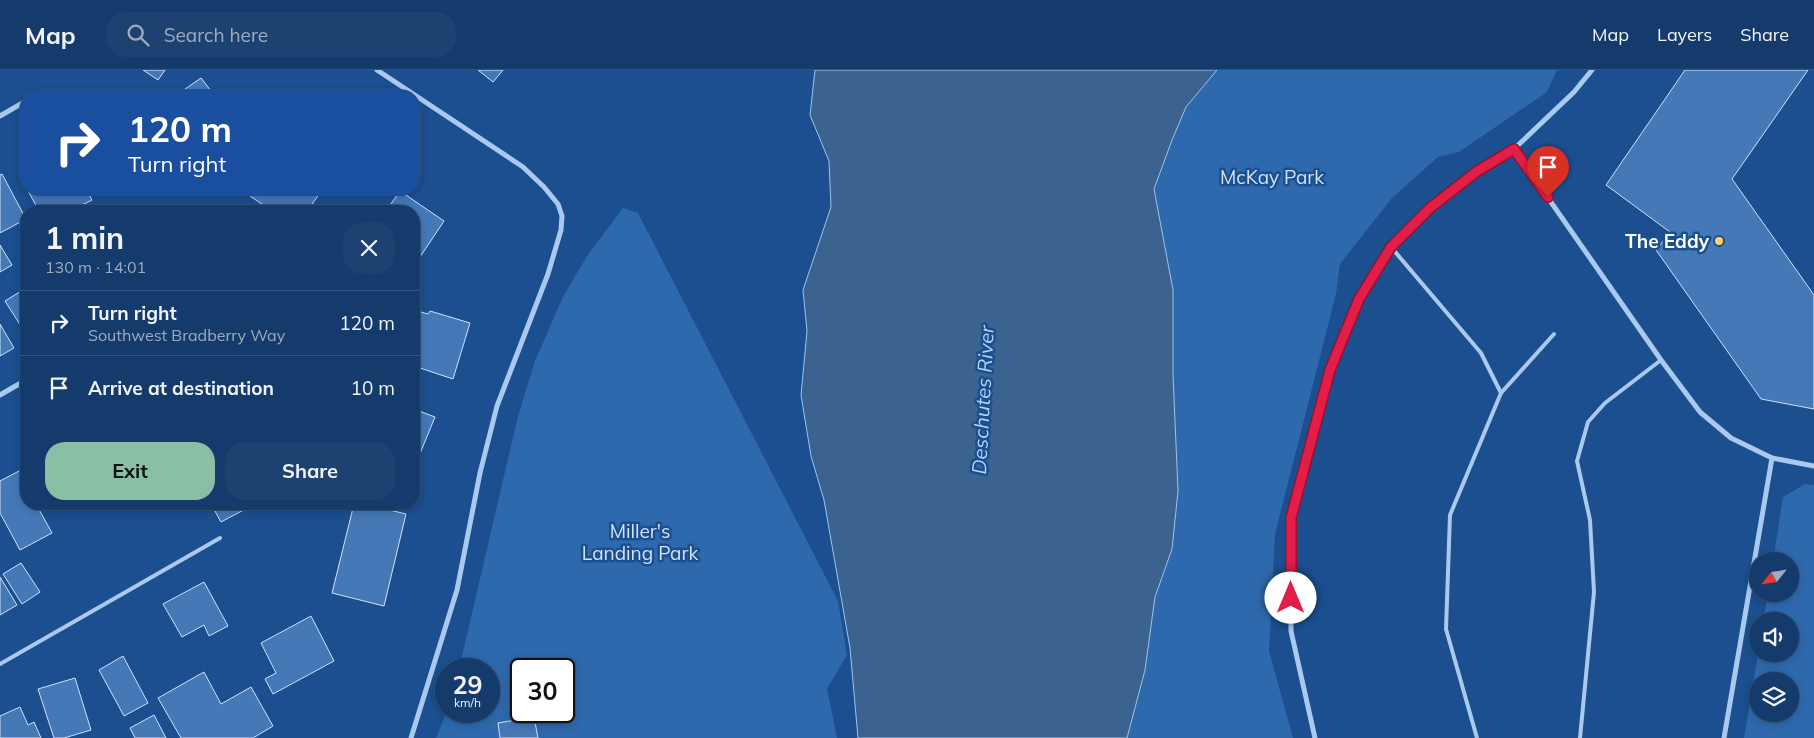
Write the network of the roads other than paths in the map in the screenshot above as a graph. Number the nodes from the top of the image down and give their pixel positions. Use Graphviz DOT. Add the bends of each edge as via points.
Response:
graph roads {
  1 [pos="376,70"];
  2 [pos="1592,70"];
  3 [pos="406,90"];
  4 [pos="420,99"];
  5 [pos="20,104"];
  6 [pos="0,116"];
  7 [pos="1514,149"];
  8 [pos="1391,247"];
  9 [pos="1554,334"];
  10 [pos="1662,360"];
  11 [pos="20,383"];
  12 [pos="1502,393"];
  13 [pos="0,395"];
  14 [pos="1772,458"];
  15 [pos="1814,466"];
  16 [pos="220,538"];
  17 [pos="0,664"];
  18 [pos="411,738"];
  19 [pos="1315,738"];
  20 [pos="1477,738"];
  21 [pos="1580,738"];
  22 [pos="1724,738"];
  1 -- 3 [label="street"];
  2 -- 7 [label="street" via="1574,92"];
  4 -- 18 [label="street" via="523,167 558,204 562,216 548,274 497,406 457,590"];
  5 -- 6 [label="street"];
  7 -- 8 [label="street" via="1476,172 1430,208"];
  7 -- 10 [label="street"];
  8 -- 12 [label="lane" via="1481,353"];
  8 -- 19 [label="street" via="1359,299 1330,370 1291,518 1291,631"];
  9 -- 12 [label="lane"];
  10 -- 14 [label="street" via="1700,412 1731,438"];
  10 -- 21 [label="lane" via="1604,403 1588,422 1577,461 1590,520 1594,592"];
  11 -- 13 [label="street"];
  12 -- 20 [label="lane" via="1450,515 1446,629"];
  14 -- 15 [label="street"];
  14 -- 22 [label="street"];
  16 -- 17 [label="lane"];
}
